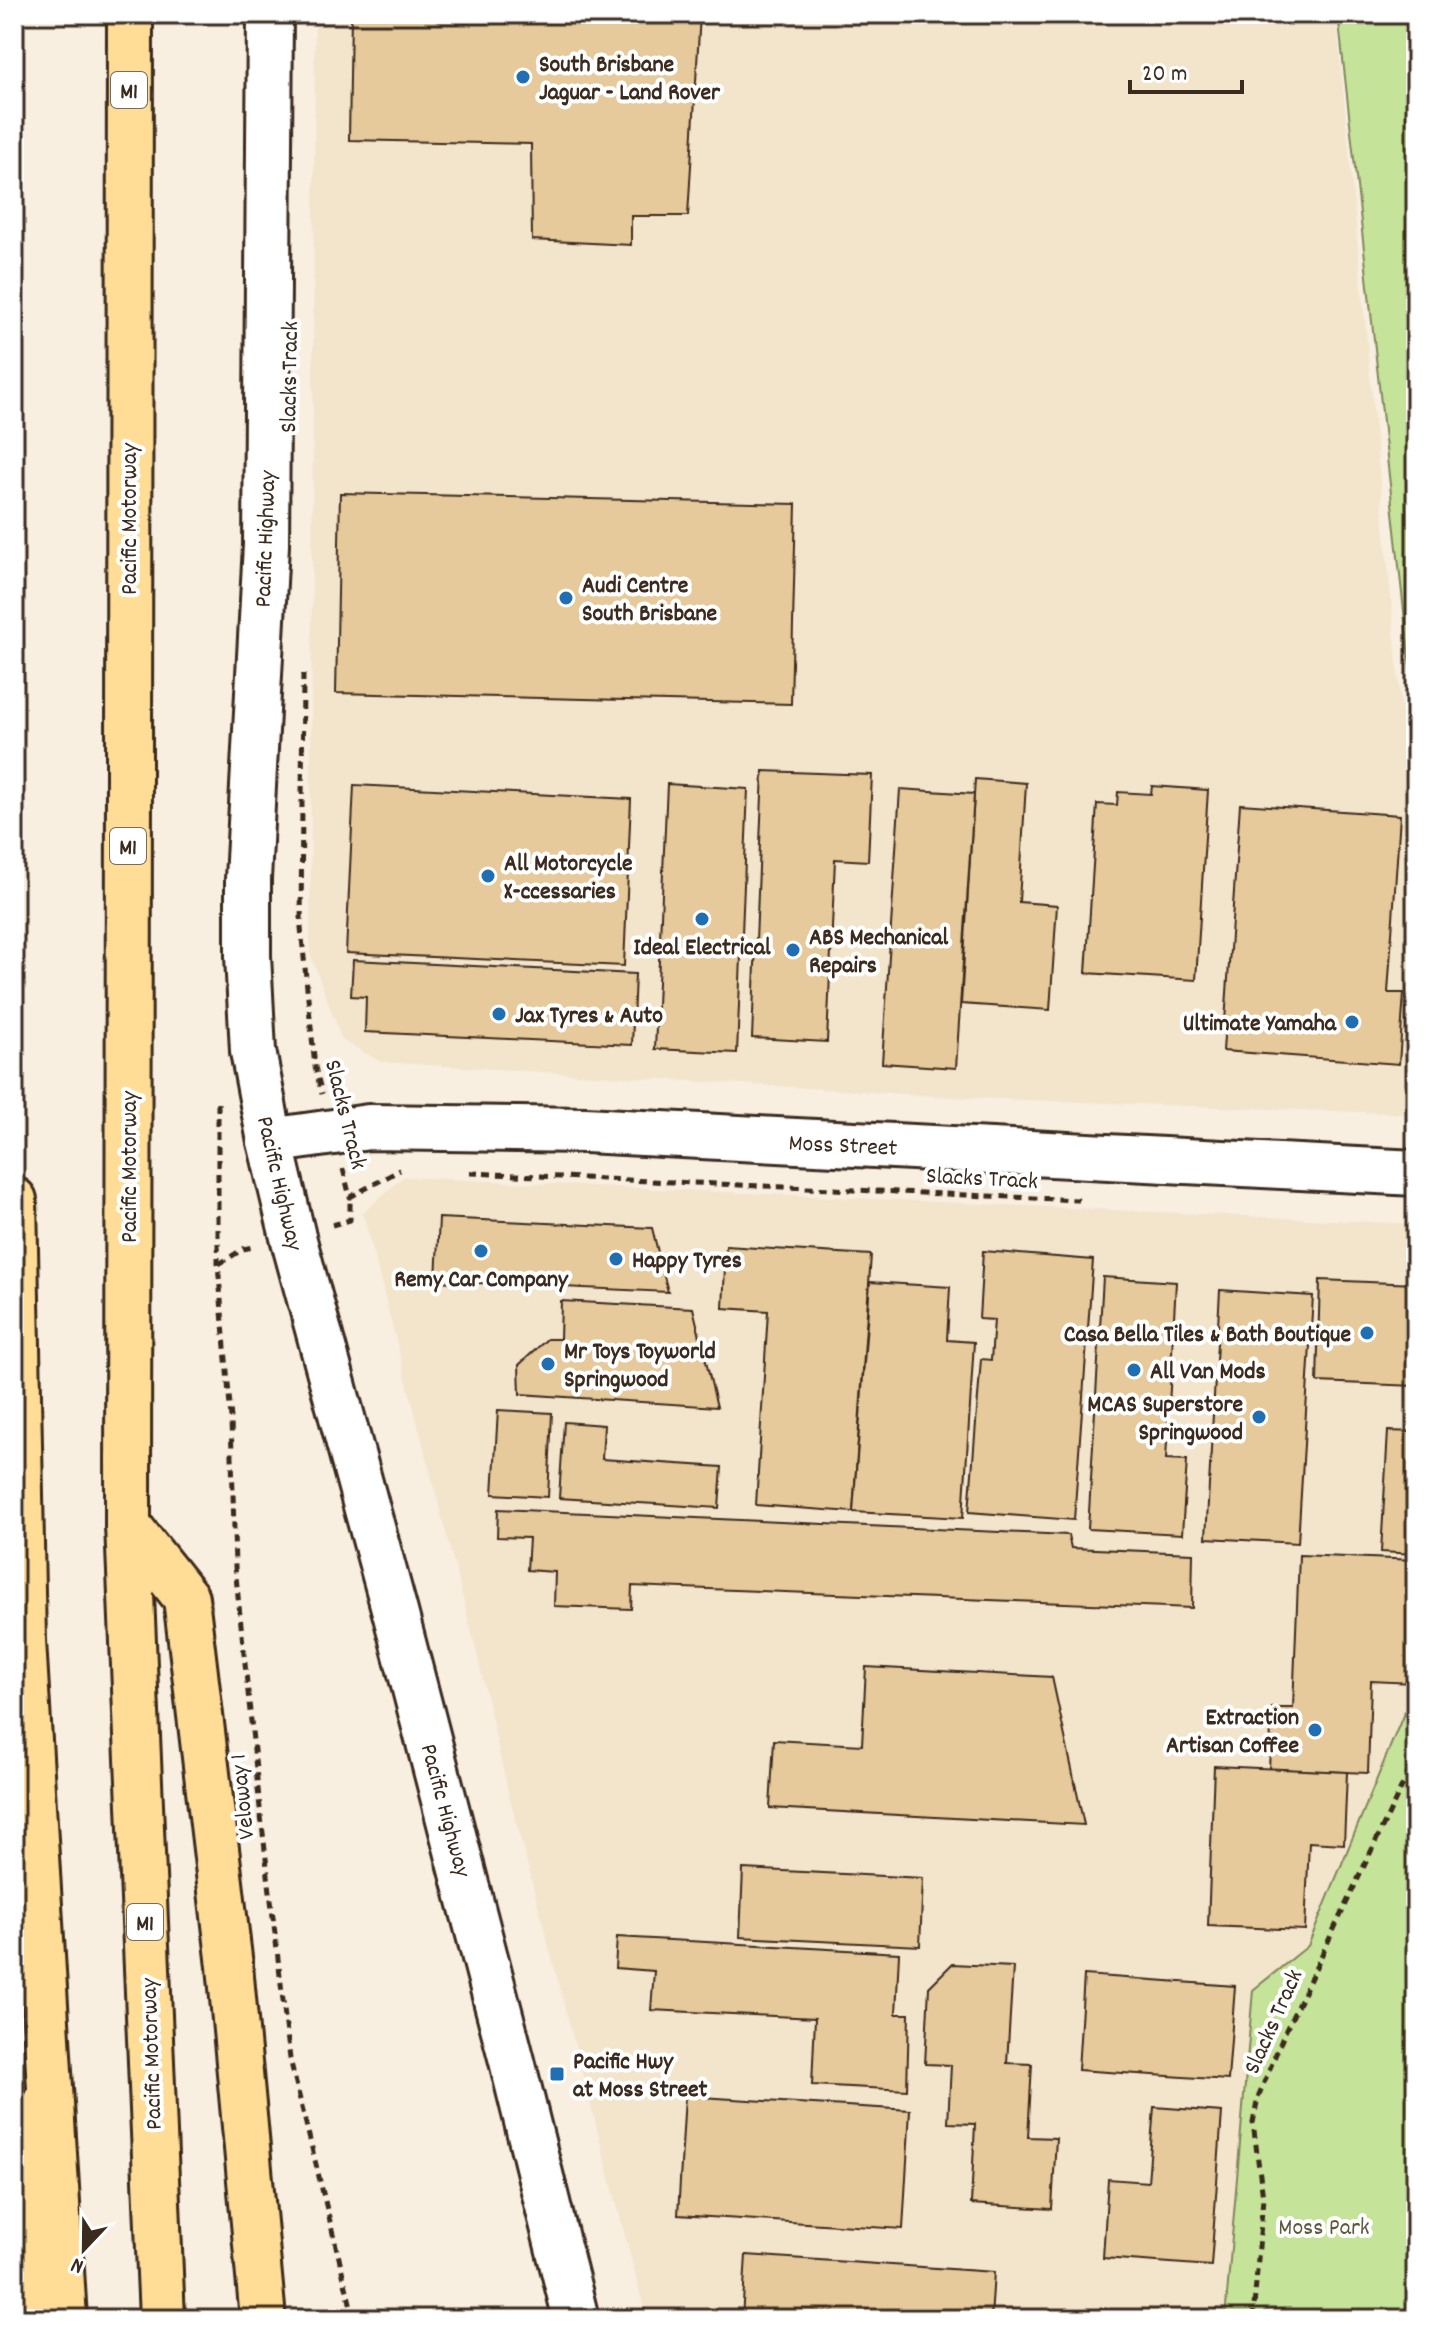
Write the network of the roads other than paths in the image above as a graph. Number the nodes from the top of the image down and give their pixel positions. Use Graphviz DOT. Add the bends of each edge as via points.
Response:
graph roads {
  1 [pos="130,14"];
  2 [pos="270,14"];
  3 [pos="270,1141"];
  4 [pos="1416,1173"];
  5 [pos="14,1200"];
  6 [pos="128,1525"];
  7 [pos="52,2088"];
  8 [pos="20,2319"];
  9 [pos="64,2319"];
  10 [pos="162,2319"];
  11 [pos="263,2319"];
  12 [pos="576,2319"];
  1 -- 6 [label="highway, Pacific Motorway / M1"];
  2 -- 3 [label="street, Pacific Highway" via="266,545 248,956 253,1051"];
  3 -- 4 [label="street, Moss Street" via="369,1127 585,1130"];
  3 -- 12 [label="street, Pacific Highway"];
  5 -- 7 [label="highway" via="23,1641"];
  6 -- 10 [label="highway, Pacific Motorway / M1"];
  6 -- 11 [label="highway" via="186,1598 230,1966"];
  7 -- 8 [label="highway" via="16,2179"];
  7 -- 9 [label="highway"];
}
